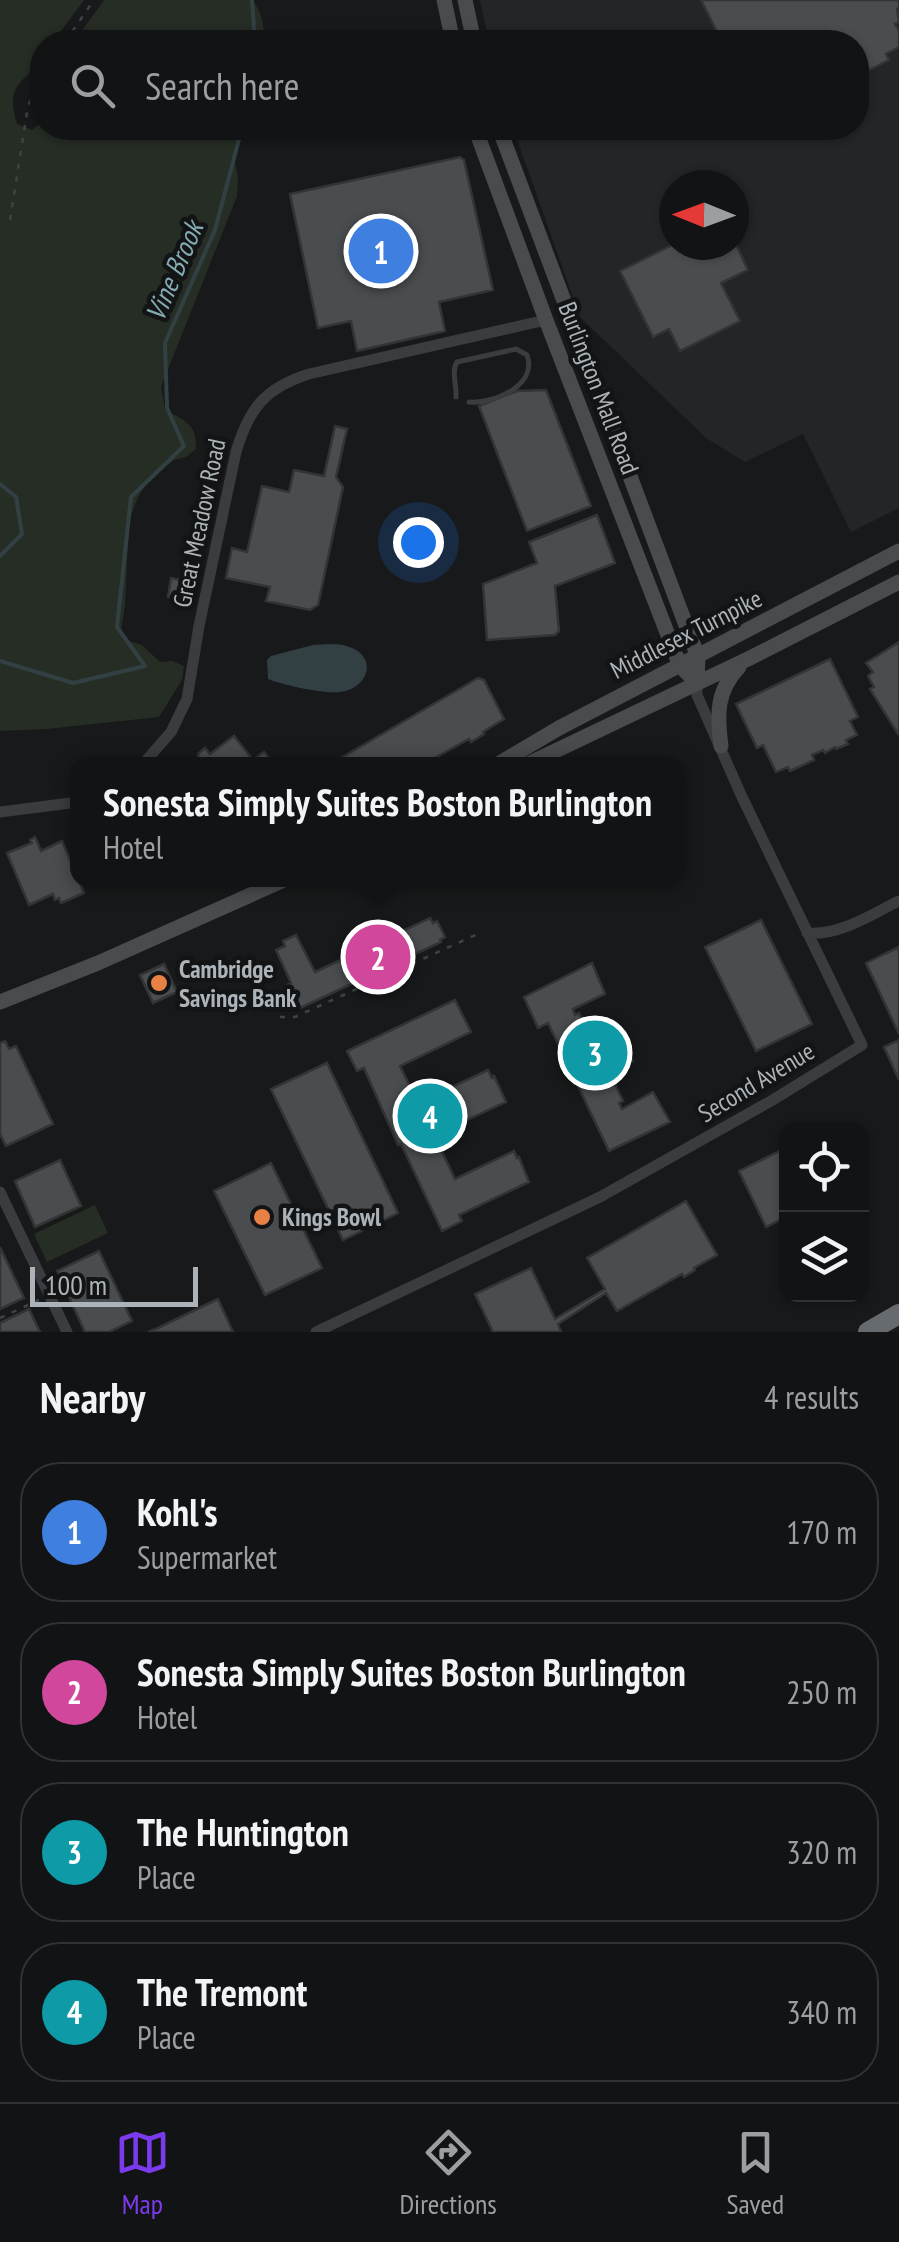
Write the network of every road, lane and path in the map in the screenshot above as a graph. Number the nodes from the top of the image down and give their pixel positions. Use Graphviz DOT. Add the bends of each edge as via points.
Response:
graph roads {
  1 [pos="94,0"];
  2 [pos="444,0"];
  3 [pos="464,0"];
  4 [pos="73,30"];
  5 [pos="450,30"];
  6 [pos="471,30"];
  7 [pos="30,102"];
  8 [pos="480,140"];
  9 [pos="502,140"];
  10 [pos="10,220"];
  11 [pos="568,315"];
  12 [pos="546,320"];
  13 [pos="456,398"];
  14 [pos="469,402"];
  15 [pos="899,551"];
  16 [pos="899,582"];
  17 [pos="698,657"];
  18 [pos="750,658"];
  19 [pos="680,666"];
  20 [pos="697,684"];
  21 [pos="721,746"];
  22 [pos="148,757"];
  23 [pos="510,757"];
  24 [pos="543,757"];
  25 [pos="70,803"];
  26 [pos="0,812"];
  27 [pos="268,887"];
  28 [pos="899,901"];
  29 [pos="482,932"];
  30 [pos="807,933"];
  31 [pos="0,1002"];
  32 [pos="280,1017"];
  33 [pos="0,1192"];
  34 [pos="49,1295"];
  35 [pos="899,1314"];
  36 [pos="0,1318"];
  37 [pos="67,1331"];
  38 [pos="316,1332"];
  39 [pos="868,1332"];
  1 -- 4 [label="path"];
  2 -- 5 [label="main road"];
  3 -- 6 [label="main road"];
  7 -- 10 [label="path"];
  8 -- 12 [label="main road, Burlington Mall Road"];
  9 -- 11 [label="main road, Burlington Mall Road"];
  11 -- 12 [label="main road"];
  11 -- 17 [label="main road, Burlington Mall Road"];
  12 -- 19 [label="main road, Burlington Mall Road"];
  12 -- 22 [label="street, Great Meadow Road" via="309,374 267,394 249,416 236,452 187,699"];
  13 -- 14 [label="lane" via="458,362 516,349 527,355 530,366 520,386"];
  15 -- 17 [label="main road, Middlesex Turnpike"];
  16 -- 18 [label="main road, Middlesex Turnpike"];
  17 -- 19 [label="main road, Middlesex Turnpike"];
  17 -- 20 [label="main road"];
  18 -- 20 [label="main road, Middlesex Turnpike"];
  18 -- 21 [label="main road" via="721,692"];
  19 -- 20 [label="main road"];
  19 -- 23 [label="main road, Middlesex Turnpike"];
  20 -- 21 [label="street, Second Avenue"];
  20 -- 24 [label="main road, Middlesex Turnpike"];
  21 -- 30 [label="street, Second Avenue"];
  25 -- 26 [label="street"];
  27 -- 31 [label="main road"];
  28 -- 30 [label="street" via="837,930"];
  29 -- 32 [label="path" via="295,1017"];
  30 -- 38 [label="street, Second Avenue" via="862,1045 600,1197"];
  33 -- 34 [label="street"];
  34 -- 36 [label="path"];
  34 -- 37 [label="street"];
  35 -- 39 [label="highway"];
}
